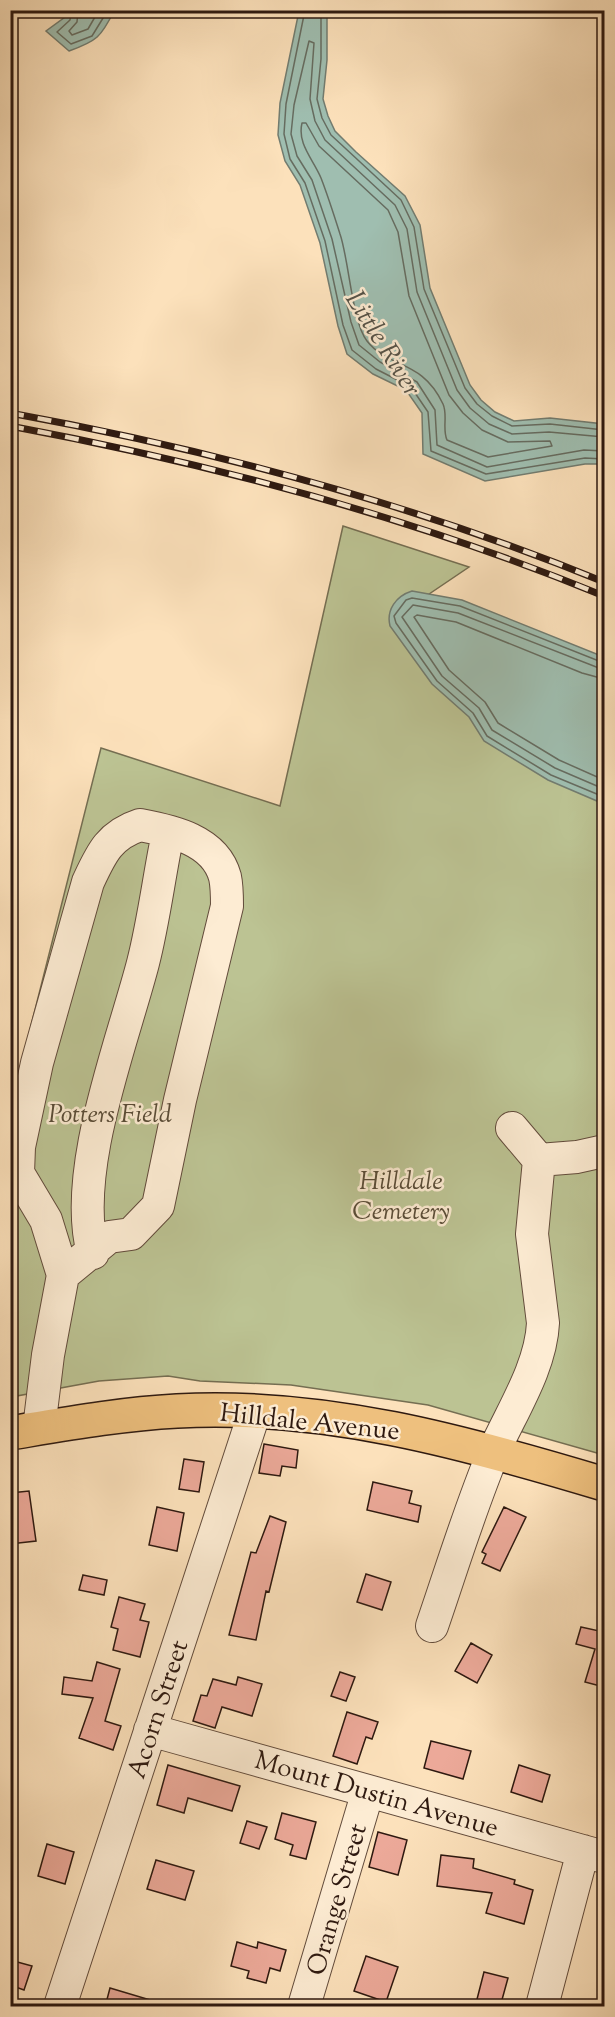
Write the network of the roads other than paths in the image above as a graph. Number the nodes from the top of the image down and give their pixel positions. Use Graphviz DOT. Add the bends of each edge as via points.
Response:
graph roads {
  1 [pos="168,832"];
  2 [pos="512,1128"];
  3 [pos="604,1150"];
  4 [pos="539,1160"];
  5 [pos="93,1253"];
  6 [pos="63,1275"];
  7 [pos="255,1411"];
  8 [pos="25,1431"];
  9 [pos="494,1452"];
  10 [pos="604,1484"];
  11 [pos="432,1626"];
  12 [pos="150,1730"];
  13 [pos="368,1791"];
  14 [pos="594,1854"];
  15 [pos="60,2007"];
  16 [pos="304,2007"];
  17 [pos="542,2007"];
  1 -- 5 [label="street" via="143,961 90,1165 86,1223"];
  1 -- 5 [label="street" via="195,839 212,854 225,876 228,906 158,1206 131,1234 109,1237"];
  1 -- 6 [label="street" via="133,827 114,837 100,856 88,882 37,1063 19,1147 18,1173 46,1220"];
  2 -- 4 [label="street"];
  3 -- 4 [label="street"];
  4 -- 9 [label="street" via="532,1234 543,1337"];
  5 -- 6 [label="street"];
  6 -- 8 [label="street" via="48,1355"];
  7 -- 8 [label="main road, Hilldale Avenue" via="177,1411"];
  7 -- 9 [label="main road, Hilldale Avenue" via="397,1428"];
  7 -- 12 [label="street, Acorn Street"];
  9 -- 10 [label="main road, Hilldale Avenue"];
  9 -- 11 [label="street"];
  12 -- 13 [label="street, Mount Dustin Avenue"];
  12 -- 15 [label="street, Acorn Street"];
  13 -- 14 [label="street, Mount Dustin Avenue"];
  13 -- 16 [label="street, Orange Street"];
  14 -- 17 [label="street"];
}
